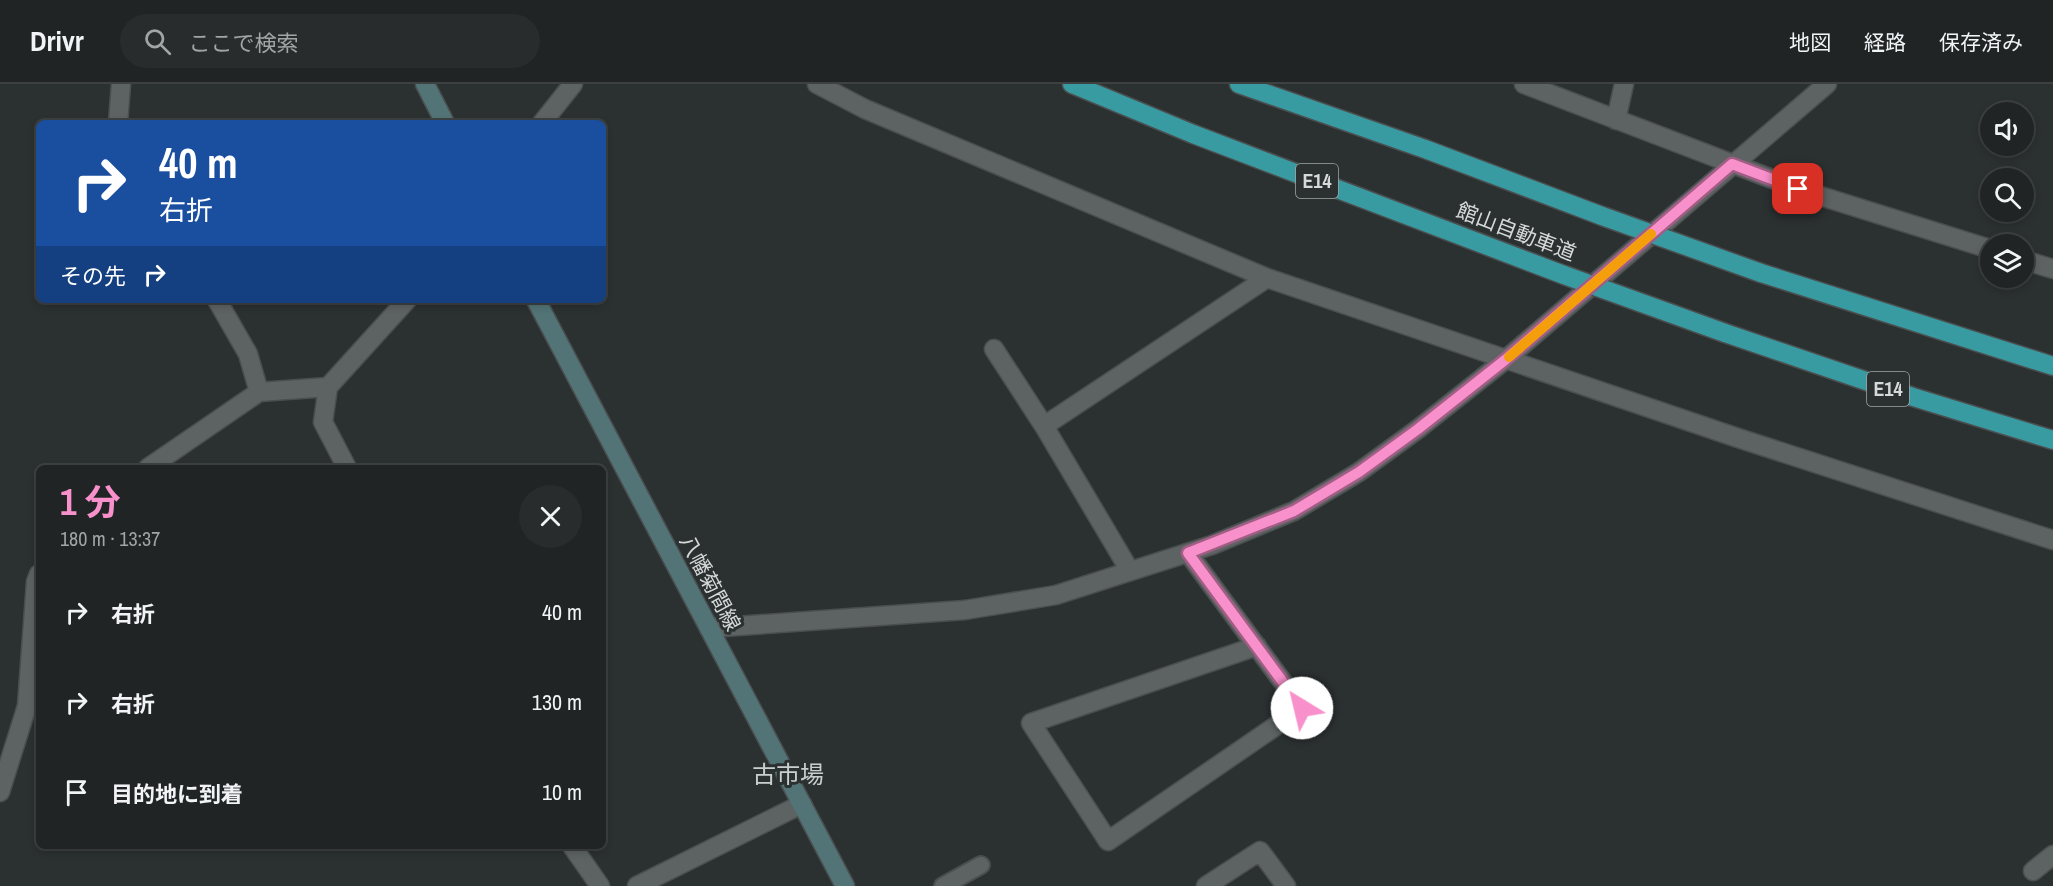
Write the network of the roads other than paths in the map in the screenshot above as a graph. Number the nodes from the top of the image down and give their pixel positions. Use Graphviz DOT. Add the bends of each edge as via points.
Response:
graph roads {
  1 [pos="121,84"];
  2 [pos="425,84"];
  3 [pos="573,84"];
  4 [pos="817,84"];
  5 [pos="1072,84"];
  6 [pos="1239,84"];
  7 [pos="1524,84"];
  8 [pos="1624,84"];
  9 [pos="1827,84"];
  10 [pos="118,120"];
  11 [pos="443,120"];
  12 [pos="544,120"];
  13 [pos="1616,120"];
  14 [pos="1732,164"];
  15 [pos="1980,246"];
  16 [pos="2034,263"];
  17 [pos="2053,269"];
  18 [pos="1267,278"];
  19 [pos="219,303"];
  20 [pos="404,303"];
  21 [pos="538,303"];
  22 [pos="994,349"];
  23 [pos="1505,360"];
  24 [pos="2053,366"];
  25 [pos="328,387"];
  26 [pos="259,392"];
  27 [pos="1044,426"];
  28 [pos="2053,440"];
  29 [pos="152,465"];
  30 [pos="345,465"];
  31 [pos="2053,540"];
  32 [pos="1188,553"];
  33 [pos="1130,571"];
  34 [pos="36,582"];
  35 [pos="709,628"];
  36 [pos="1257,646"];
  37 [pos="0,792"];
  38 [pos="802,804"];
  39 [pos="574,849"];
  40 [pos="2053,855"];
  41 [pos="981,865"];
  42 [pos="2033,871"];
  43 [pos="600,886"];
  44 [pos="637,886"];
  45 [pos="845,886"];
  46 [pos="942,886"];
  47 [pos="1206,886"];
  48 [pos="1286,886"];
  1 -- 10 [label="street"];
  2 -- 11 [label="main road"];
  3 -- 12 [label="street"];
  4 -- 18 [label="street" via="865,109"];
  5 -- 28 [label="highway, 館山自動車道 / E14, bridge" via="1564,275 1913,397"];
  6 -- 24 [label="highway, bridge" via="1425,148 1761,273"];
  7 -- 13 [label="street"];
  8 -- 13 [label="street"];
  9 -- 14 [label="street"];
  13 -- 14 [label="street"];
  14 -- 15 [label="street" via="1798,189"];
  14 -- 23 [label="street"];
  16 -- 17 [label="street"];
  18 -- 23 [label="street"];
  18 -- 27 [label="street"];
  19 -- 26 [label="street" via="248,354"];
  20 -- 25 [label="street"];
  21 -- 35 [label="main road, 八幡菊間線"];
  22 -- 27 [label="street"];
  23 -- 31 [label="street"];
  23 -- 32 [label="street" via="1367,466 1294,511"];
  25 -- 26 [label="street"];
  25 -- 30 [label="street" via="323,422"];
  26 -- 29 [label="street"];
  27 -- 33 [label="street"];
  32 -- 33 [label="street"];
  32 -- 36 [label="street"];
  33 -- 35 [label="street" via="1056,594 965,610"];
  34 -- 37 [label="street" via="27,706"];
  35 -- 38 [label="main road, 八幡菊間線"];
  36 -- 36 [label="street" via="1302,708 1108,841 1031,723"];
  38 -- 44 [label="street"];
  38 -- 45 [label="main road, 八幡菊間線"];
  39 -- 43 [label="street"];
  40 -- 42 [label="street"];
  41 -- 46 [label="lane"];
  47 -- 48 [label="street" via="1260,851"];
}
